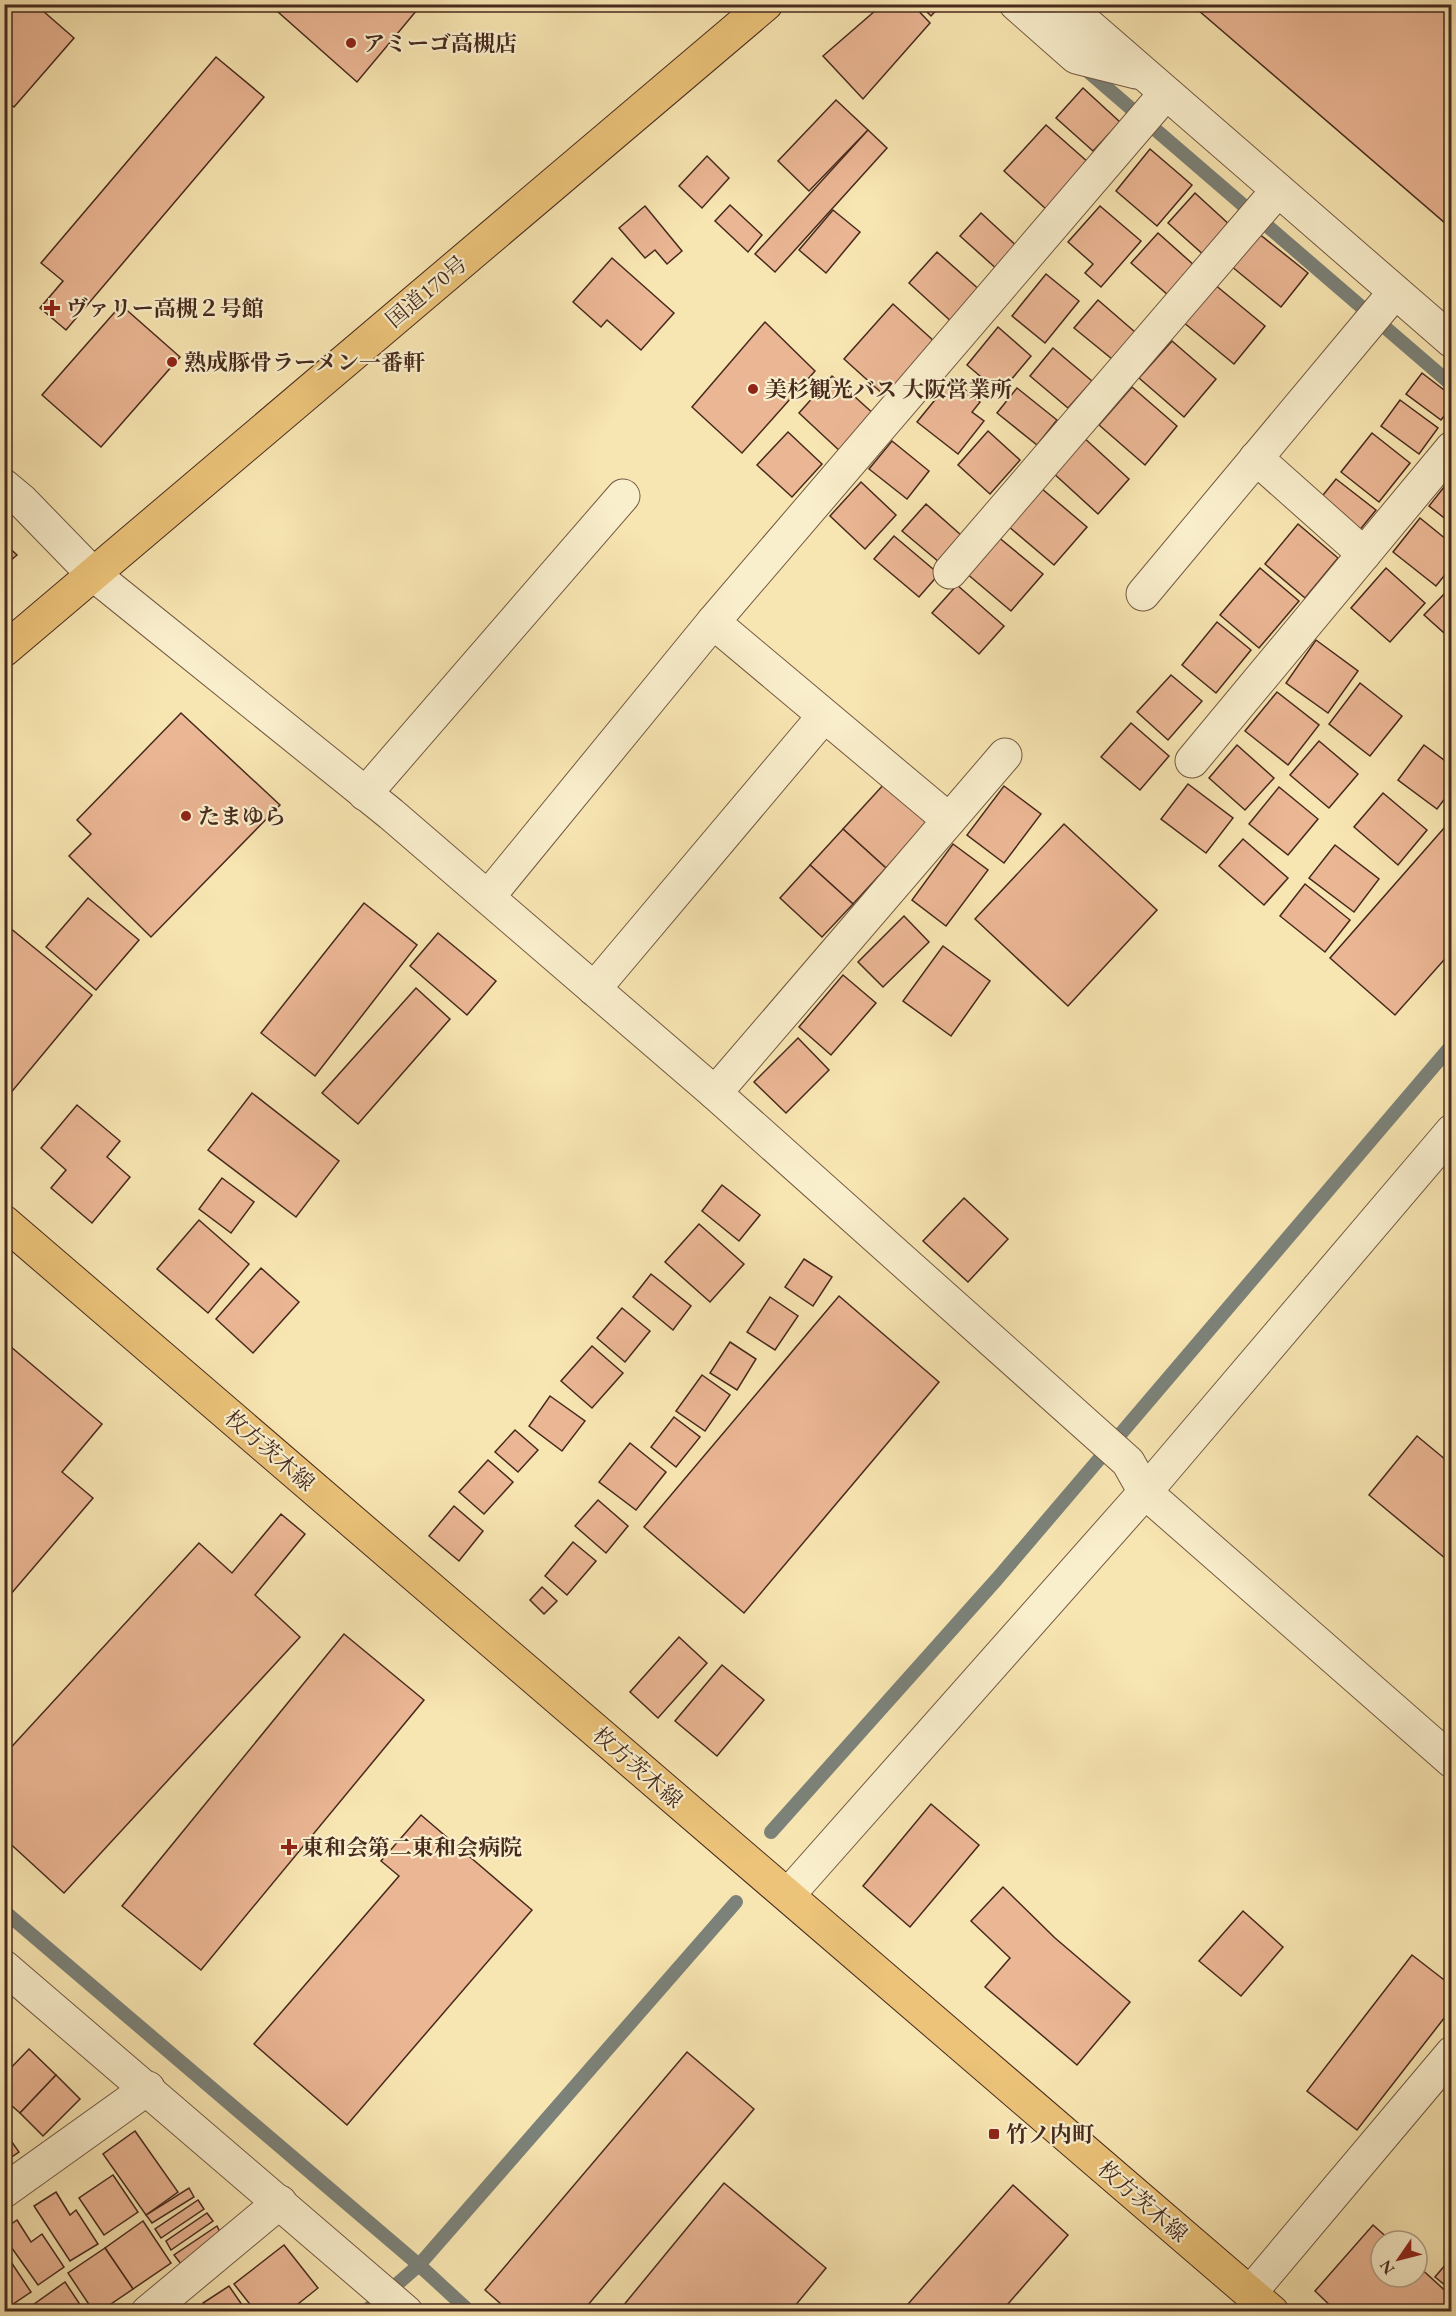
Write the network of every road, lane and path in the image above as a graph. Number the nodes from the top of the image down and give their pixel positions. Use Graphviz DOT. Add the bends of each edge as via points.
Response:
graph roads {
  1 [pos="766,4"];
  2 [pos="1016,4"];
  3 [pos="1064,4"];
  4 [pos="1155,83"];
  5 [pos="1278,190"];
  6 [pos="1395,292"];
  7 [pos="1452,341"];
  8 [pos="1452,448"];
  9 [pos="1256,458"];
  10 [pos="4,486"];
  11 [pos="624,496"];
  12 [pos="1364,554"];
  13 [pos="950,572"];
  14 [pos="93,574"];
  15 [pos="1143,594"];
  16 [pos="713,622"];
  17 [pos="4,650"];
  18 [pos="824,717"];
  19 [pos="1005,755"];
  20 [pos="1192,761"];
  21 [pos="365,794"];
  22 [pos="949,820"];
  23 [pos="488,897"];
  24 [pos="594,989"];
  25 [pos="716,1093"];
  26 [pos="1452,1131"];
  27 [pos="4,1222"];
  28 [pos="1145,1492"];
  29 [pos="1452,1761"];
  30 [pos="788,1895"];
  31 [pos="4,1967"];
  32 [pos="1452,2053"];
  33 [pos="148,2088"];
  34 [pos="4,2191"];
  35 [pos="280,2202"];
  36 [pos="1261,2302"];
  37 [pos="148,2311"];
  38 [pos="406,2312"];
  1 -- 14 [label="main road, 国道170号"];
  2 -- 4 [label="street" via="1076,57"];
  3 -- 4 [label="street"];
  4 -- 5 [label="street"];
  4 -- 16 [label="street"];
  5 -- 6 [label="street"];
  5 -- 13 [label="street"];
  6 -- 7 [label="street"];
  6 -- 9 [label="street"];
  8 -- 12 [label="street"];
  9 -- 12 [label="street"];
  9 -- 15 [label="street"];
  10 -- 14 [label="street"];
  11 -- 21 [label="street"];
  12 -- 20 [label="street"];
  14 -- 17 [label="main road, 国道170号"];
  14 -- 21 [label="street"];
  16 -- 18 [label="street"];
  16 -- 23 [label="street"];
  18 -- 22 [label="street"];
  18 -- 24 [label="street"];
  19 -- 22 [label="street"];
  21 -- 23 [label="street"];
  22 -- 25 [label="street"];
  23 -- 24 [label="street"];
  24 -- 25 [label="street"];
  25 -- 28 [label="street" via="1128,1462"];
  26 -- 28 [label="street"];
  27 -- 30 [label="main road, 枚方茨木線"];
  28 -- 29 [label="street"];
  28 -- 30 [label="street"];
  30 -- 36 [label="main road, 枚方茨木線"];
  31 -- 33 [label="street"];
  32 -- 36 [label="street"];
  33 -- 34 [label="street"];
  33 -- 35 [label="street"];
  35 -- 37 [label="street"];
  35 -- 38 [label="street"];
}
